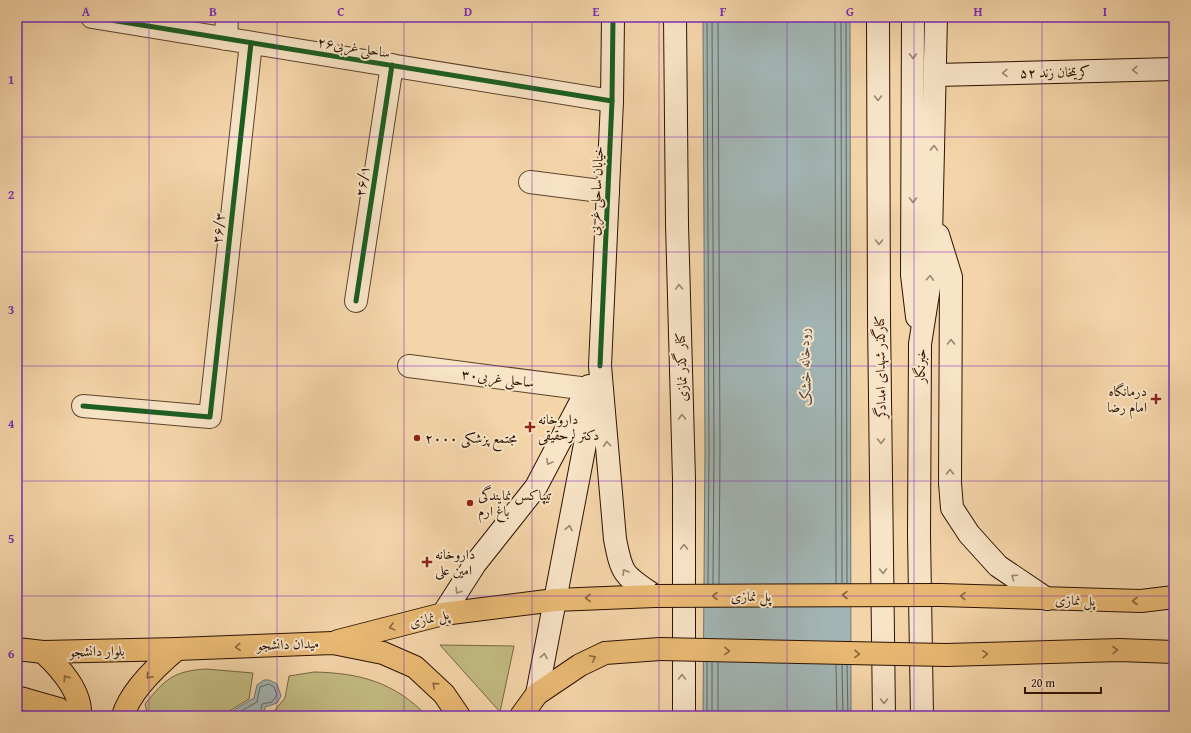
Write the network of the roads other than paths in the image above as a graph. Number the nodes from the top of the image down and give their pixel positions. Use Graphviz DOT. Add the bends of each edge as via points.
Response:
graph roads {
  1 [pos="92,17"];
  2 [pos="227,17"];
  3 [pos="613,17"];
  4 [pos="675,17"];
  5 [pos="878,17"];
  6 [pos="913,17"];
  7 [pos="936,17"];
  8 [pos="226,39"];
  9 [pos="251,43"];
  10 [pos="392,65"];
  11 [pos="1174,69"];
  12 [pos="936,75"];
  13 [pos="612,101"];
  14 [pos="530,182"];
  15 [pos="608,192"];
  16 [pos="932,217"];
  17 [pos="356,301"];
  18 [pos="920,344"];
  19 [pos="409,366"];
  20 [pos="600,366"];
  21 [pos="588,389"];
  22 [pos="83,406"];
  23 [pos="655,596"];
  24 [pos="1174,597"];
  25 [pos="1047,599"];
  26 [pos="555,600"];
  27 [pos="443,614"];
  28 [pos="333,643"];
  29 [pos="17,649"];
  30 [pos="177,649"];
  31 [pos="43,652"];
  32 [pos="1174,652"];
  33 [pos="537,694"];
  34 [pos="17,697"];
  35 [pos="59,709"];
  36 [pos="81,713"];
  37 [pos="123,714"];
  38 [pos="459,716"];
  39 [pos="521,716"];
  40 [pos="684,716"];
  41 [pos="884,716"];
  42 [pos="922,716"];
  1 -- 8 [label="main road, ساحلی غربی۲۶"];
  2 -- 8 [label="main road"];
  3 -- 13 [label="main road, خیابان ساحلی غربی"];
  40 -- 4 [label="main road, کنار گذر نمازی, one-way" via="684,479 677,224"];
  5 -- 41 [label="main road, کنارگذر شهدای امدادگر, one-way"];
  6 -- 18 [label="main road, one-way" via="912,274"];
  7 -- 12 [label="main road, خبرنگار"];
  8 -- 9 [label="main road, ساحلی غربی۲۶"];
  9 -- 10 [label="main road, ساحلی غربی۲۶"];
  9 -- 22 [label="main road, ۲۶/۳" via="210,417"];
  10 -- 13 [label="main road, ساحلی غربی۲۶"];
  10 -- 17 [label="main road, ۲۶/۱"];
  11 -- 12 [label="main road, کریمخان زند ۵۲, one-way"];
  16 -- 12 [label="main road, خبرنگار, one-way"];
  13 -- 15 [label="main road, خیابان ساحلی غربی"];
  14 -- 15 [label="main road"];
  15 -- 20 [label="main road, خیابان ساحلی غربی"];
  18 -- 16 [label="main road, خبرنگار, one-way" via="930,281"];
  25 -- 16 [label="main road, one-way" via="998,566 969,534 952,508 951,277"];
  18 -- 42 [label="main road, خبرنگار" via="919,535"];
  19 -- 21 [label="main road, ساحلی غربی۳۰"];
  20 -- 21 [label="main road"];
  23 -- 20 [label="main road, one-way" via="627,576 619,562"];
  26 -- 20 [label="main road, one-way"];
  21 -- 27 [label="main road, one-way" via="536,487 475,564"];
  25 -- 23 [label="main road, پل نمازی, one-way, bridge" via="940,595"];
  23 -- 26 [label="main road, پل نمازی, one-way"];
  24 -- 25 [label="main road, پل نمازی, one-way" via="1141,601"];
  26 -- 27 [label="main road, پل نمازی"];
  33 -- 26 [label="main road, one-way"];
  27 -- 28 [label="main road, پل نمازی, one-way"];
  28 -- 30 [label="main road, میدان دانشجو, one-way"];
  38 -- 28 [label="main road, میدان دانشجو, one-way" via="444,694 415,667 383,653"];
  29 -- 31 [label="main road, بلوار دانشجو"];
  30 -- 31 [label="main road, بلوار دانشجو"];
  30 -- 37 [label="main road, one-way" via="141,685"];
  36 -- 31 [label="main road, one-way" via="72,686 59,667"];
  33 -- 32 [label="main road, one-way, bridge" via="580,665 605,653 660,649 946,655 1119,650"];
  33 -- 39 [label="main road"];
  34 -- 35 [label="main road"];
}
